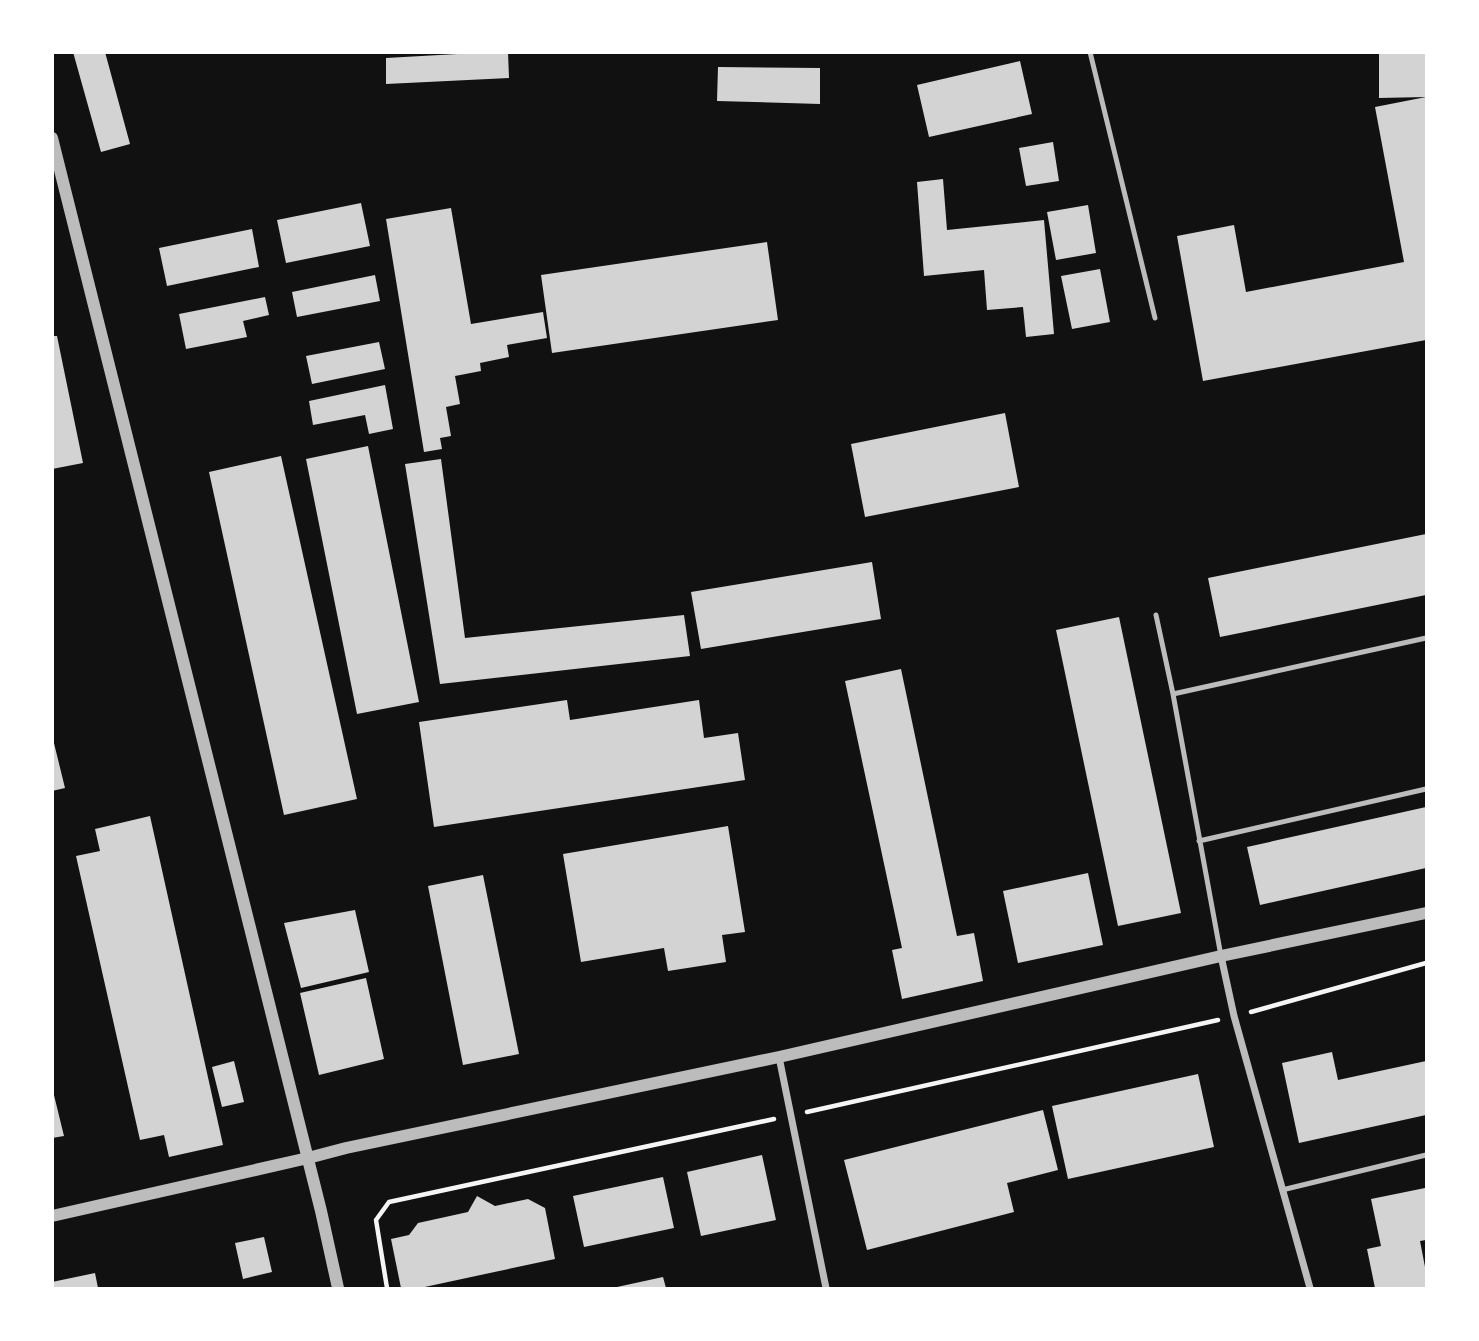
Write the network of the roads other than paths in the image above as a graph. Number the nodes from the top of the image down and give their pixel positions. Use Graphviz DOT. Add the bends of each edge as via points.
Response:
graph roads {
  1 [pos="1090,52"];
  2 [pos="52,138"];
  3 [pos="1155,318"];
  4 [pos="1156,615"];
  5 [pos="1426,638"];
  6 [pos="1173,694"];
  7 [pos="1426,789"];
  8 [pos="1199,841"];
  9 [pos="1426,913"];
  10 [pos="1221,956"];
  11 [pos="779,1057"];
  12 [pos="1426,1155"];
  13 [pos="308,1158"];
  14 [pos="1282,1190"];
  15 [pos="52,1216"];
  16 [pos="338,1289"];
  17 [pos="825,1289"];
  18 [pos="1310,1289"];
  1 -- 3 [label="lane"];
  2 -- 13 [label="street"];
  4 -- 6 [label="lane"];
  5 -- 6 [label="lane"];
  6 -- 8 [label="lane"];
  7 -- 8 [label="lane"];
  8 -- 10 [label="lane"];
  9 -- 10 [label="street"];
  10 -- 11 [label="street"];
  10 -- 14 [label="street"];
  11 -- 13 [label="street"];
  11 -- 17 [label="street"];
  12 -- 14 [label="lane"];
  13 -- 15 [label="street"];
  13 -- 16 [label="street"];
  14 -- 18 [label="street"];
}
